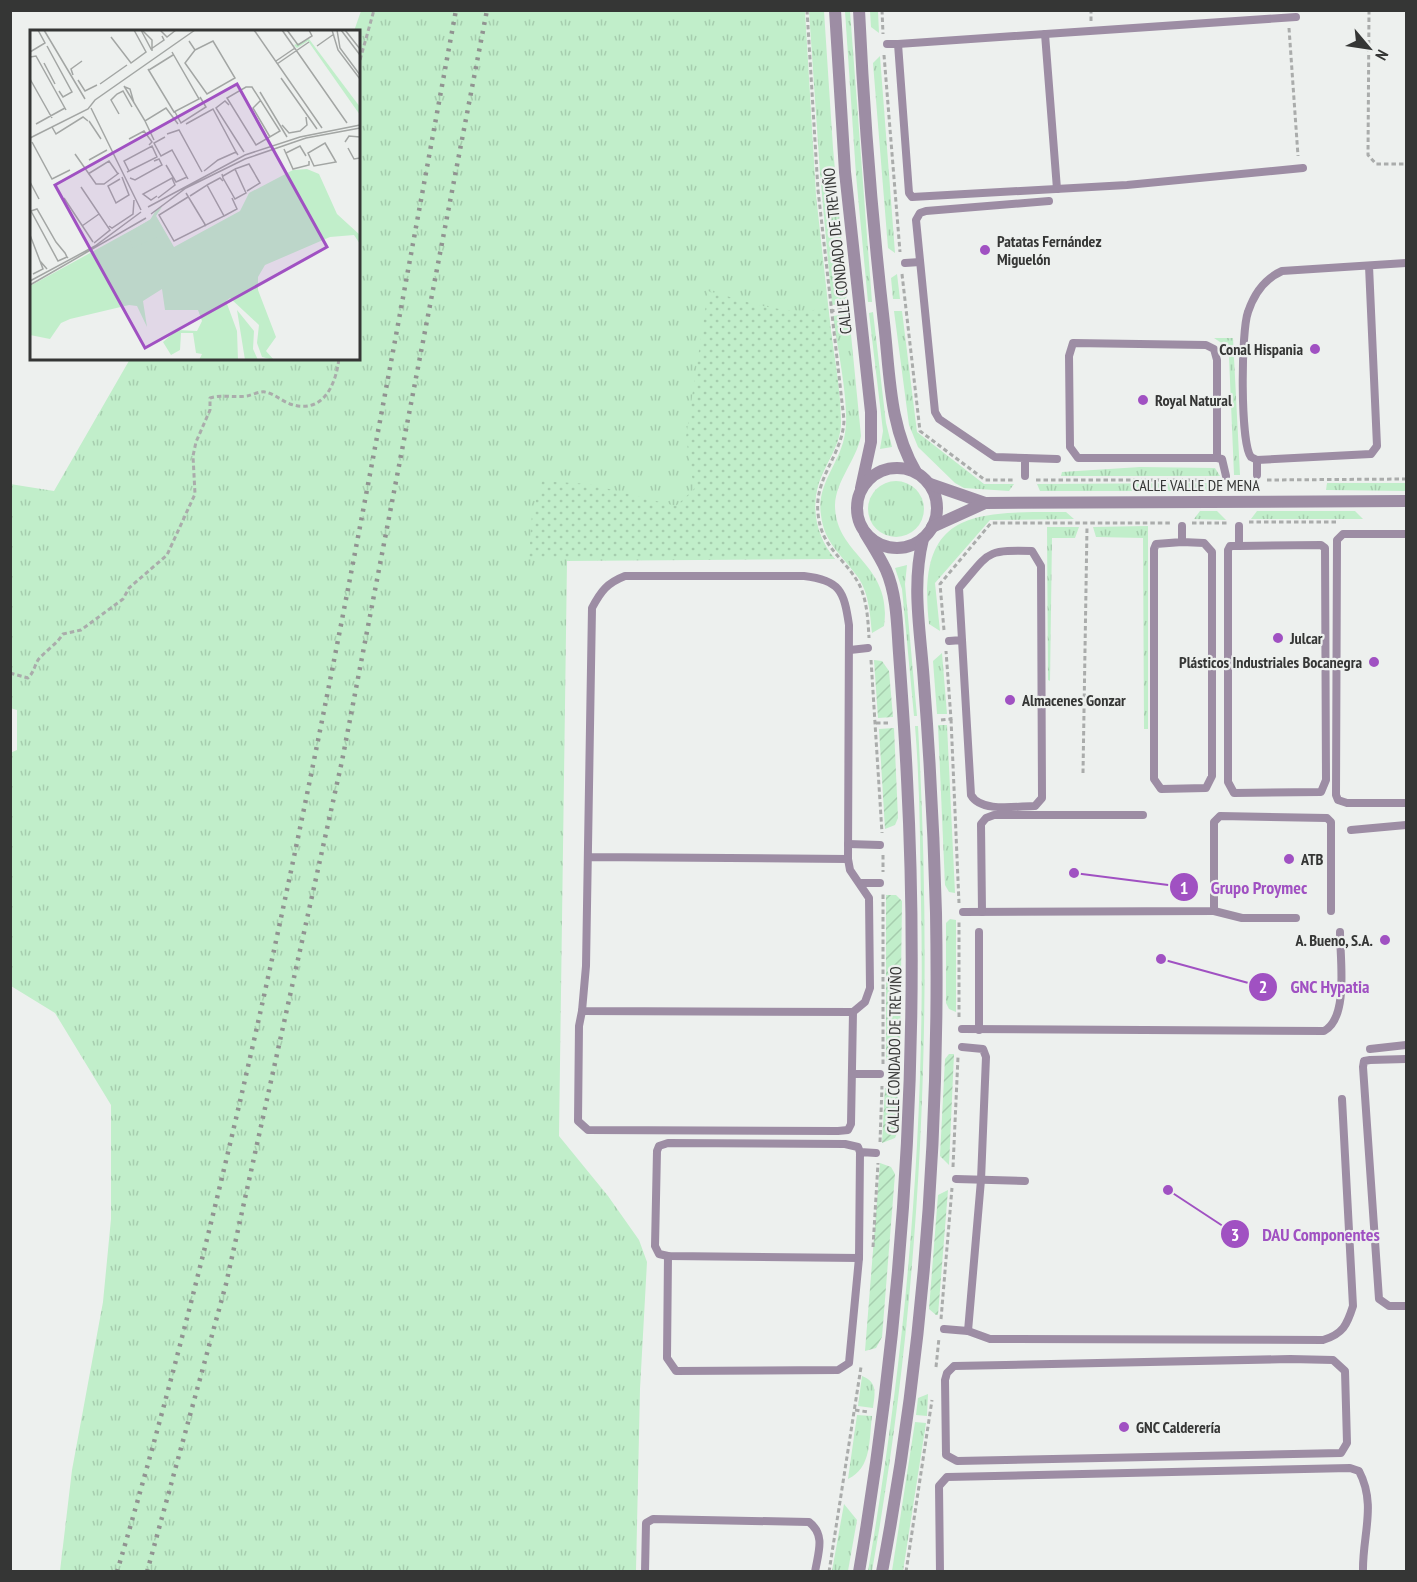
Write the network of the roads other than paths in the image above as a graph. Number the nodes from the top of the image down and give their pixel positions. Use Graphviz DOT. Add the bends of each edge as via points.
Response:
graph roads {
  1 [pos="836,10"];
  2 [pos="859,10"];
  3 [pos="1292,17"];
  4 [pos="1045,34"];
  5 [pos="887,44"];
  6 [pos="898,44"];
  7 [pos="1301,168"];
  8 [pos="1057,189"];
  9 [pos="1049,201"];
  10 [pos="920,262"];
  11 [pos="904,263"];
  12 [pos="1407,263"];
  13 [pos="1369,266"];
  14 [pos="1026,458"];
  15 [pos="1217,458"];
  16 [pos="1057,459"];
  17 [pos="1257,460"];
  18 [pos="916,472"];
  19 [pos="1025,476"];
  20 [pos="1226,476"];
  21 [pos="1257,478"];
  22 [pos="930,483"];
  23 [pos="861,488"];
  24 [pos="1407,501"];
  25 [pos="985,503"];
  26 [pos="1239,524"];
  27 [pos="1182,526"];
  28 [pos="932,527"];
  29 [pos="865,533"];
  30 [pos="1407,534"];
  31 [pos="923,539"];
  32 [pos="1182,542"];
  33 [pos="1239,546"];
  34 [pos="962,640"];
  35 [pos="949,641"];
  36 [pos="868,648"];
  37 [pos="850,650"];
  38 [pos="1407,803"];
  39 [pos="1143,815"];
  40 [pos="1407,825"];
  41 [pos="1351,830"];
  42 [pos="848,844"];
  43 [pos="880,845"];
  44 [pos="588,857"];
  45 [pos="848,859"];
  46 [pos="861,883"];
  47 [pos="880,883"];
  48 [pos="1214,911"];
  49 [pos="1331,911"];
  50 [pos="963,912"];
  51 [pos="982,912"];
  52 [pos="1296,918"];
  53 [pos="979,932"];
  54 [pos="1340,932"];
  55 [pos="582,1011"];
  56 [pos="853,1012"];
  57 [pos="962,1029"];
  58 [pos="979,1030"];
  59 [pos="1407,1045"];
  60 [pos="962,1047"];
  61 [pos="1370,1049"];
  62 [pos="1407,1059"];
  63 [pos="852,1074"];
  64 [pos="880,1074"];
  65 [pos="1342,1099"];
  66 [pos="860,1152"];
  67 [pos="876,1153"];
  68 [pos="956,1179"];
  69 [pos="981,1180"];
  70 [pos="1025,1181"];
  71 [pos="668,1256"];
  72 [pos="859,1258"];
  73 [pos="1407,1306"];
  74 [pos="942,1329"];
  75 [pos="968,1331"];
  76 [pos="849,1363"];
  77 [pos="858,1363"];
  78 [pos="942,1379"];
  79 [pos="645,1572"];
  80 [pos="815,1572"];
  81 [pos="859,1572"];
  82 [pos="882,1572"];
  83 [pos="940,1572"];
  84 [pos="1363,1572"];
  1 -- 23 [label="street, CALLE CONDADO DE TREVIÑO" via="845,172 871,412 871,442"];
  2 -- 18 [label="street" via="868,167 894,412 904,452"];
  3 -- 4 [label="lane"];
  4 -- 6 [label="lane"];
  4 -- 8 [label="lane"];
  5 -- 6 [label="lane"];
  6 -- 8 [label="lane" via="912,197"];
  7 -- 8 [label="lane"];
  9 -- 10 [label="lane" via="920,213 916,220"];
  10 -- 11 [label="lane"];
  10 -- 14 [label="lane" via="935,412 939,419 994,457"];
  12 -- 13 [label="lane"];
  13 -- 17 [label="lane" via="1282,271 1257,290 1247,314 1242,375 1246,445 1251,458"];
  13 -- 17 [label="lane" via="1377,446 1371,453"];
  14 -- 16 [label="lane"];
  14 -- 19 [label="lane"];
  15 -- 15 [label="lane" via="1073,455 1069,356 1073,343 1206,345 1214,349"];
  15 -- 20 [label="lane" via="1225,465"];
  17 -- 21 [label="lane"];
  18 -- 22 [label="street"];
  18 -- 23 [label="street" via="886,469 869,478"];
  22 -- 25 [label="street, CALLE VALLE DE MENA"];
  22 -- 28 [label="street" via="937,505"];
  23 -- 29 [label="street" via="856,511"];
  24 -- 25 [label="street, CALLE VALLE DE MENA"];
  25 -- 28 [label="street, CALLE VALLE DE MENA"];
  26 -- 33 [label="lane"];
  27 -- 32 [label="lane"];
  28 -- 31 [label="street"];
  29 -- 31 [label="street" via="874,542 893,548"];
  29 -- 81 [label="street, CALLE CONDADO DE TREVIÑO" via="886,571 896,612 911,858 913,988 910,1127 890,1366"];
  30 -- 38 [label="lane" via="1378,531 1343,534 1337,540 1336,795 1347,803"];
  31 -- 82 [label="street" via="915,584 927,720 936,928 930,1167 916,1348"];
  32 -- 32 [label="lane" via="1156,544 1154,549 1154,779 1161,789 1200,790 1206,788 1212,776 1212,552 1204,543"];
  33 -- 33 [label="lane" via="1227,550 1228,782 1234,793 1321,792 1326,784 1324,548"];
  34 -- 34 [label="lane" via="971,795 974,801 986,806 1035,806 1042,798 1041,566 1032,551 988,554 959,588"];
  34 -- 35 [label="lane"];
  36 -- 37 [label="lane"];
  37 -- 42 [label="lane"];
  37 -- 44 [label="lane" via="845,599 834,584 823,578 625,576 611,581 592,608"];
  39 -- 51 [label="lane" via="986,818 981,824"];
  40 -- 41 [label="lane"];
  42 -- 43 [label="lane"];
  42 -- 45 [label="lane"];
  44 -- 45 [label="lane"];
  44 -- 55 [label="lane"];
  45 -- 46 [label="lane" via="850,870"];
  46 -- 47 [label="lane"];
  46 -- 56 [label="lane" via="869,898 870,988 865,1002"];
  48 -- 49 [label="lane" via="1214,822 1220,816 1327,818 1331,822"];
  48 -- 51 [label="lane"];
  48 -- 52 [label="lane" via="1242,918"];
  50 -- 51 [label="lane"];
  53 -- 58 [label="lane"];
  54 -- 58 [label="lane" via="1340,1011 1334,1026 1324,1031"];
  55 -- 56 [label="lane"];
  55 -- 63 [label="lane" via="578,1121 588,1130 848,1130"];
  56 -- 63 [label="lane"];
  57 -- 58 [label="lane"];
  59 -- 61 [label="lane"];
  60 -- 69 [label="lane" via="983,1049 986,1057"];
  62 -- 73 [label="lane" via="1364,1061 1363,1067 1379,1299 1389,1306"];
  63 -- 64 [label="lane"];
  65 -- 75 [label="lane" via="1353,1306 1347,1326 1337,1336 1323,1340 990,1339"];
  66 -- 67 [label="lane"];
  66 -- 71 [label="lane" via="858,1147 845,1144 659,1146 655,1246 659,1254"];
  66 -- 72 [label="lane"];
  68 -- 69 [label="lane"];
  69 -- 70 [label="lane"];
  69 -- 75 [label="lane"];
  71 -- 72 [label="lane"];
  71 -- 76 [label="lane" via="667,1358 676,1371 827,1371"];
  72 -- 76 [label="lane"];
  74 -- 75 [label="lane"];
  76 -- 77 [label="lane"];
  78 -- 78 [label="lane" via="946,1455 957,1461 1341,1453 1347,1443 1345,1371 1333,1359 954,1366"];
  79 -- 80 [label="lane" via="646,1523 653,1519 809,1522 817,1529 820,1540"];
  83 -- 84 [label="lane" via="939,1486 946,1477 1350,1468 1359,1471 1368,1495 1370,1514"];
}
